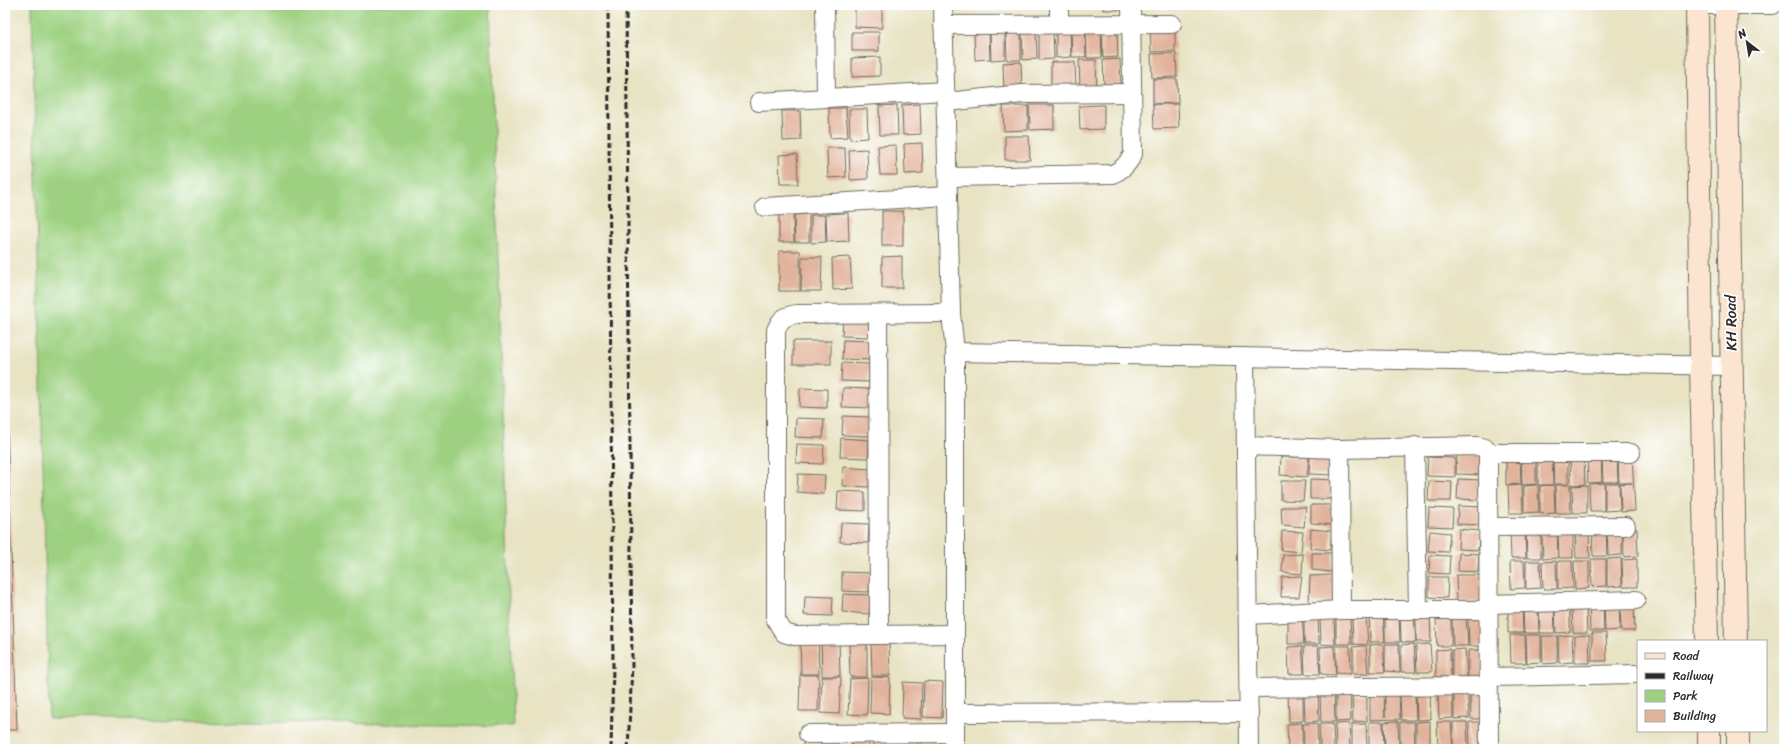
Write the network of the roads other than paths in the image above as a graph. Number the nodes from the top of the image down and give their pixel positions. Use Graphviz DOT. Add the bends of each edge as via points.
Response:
graph roads {
  1 [pos="825,5"];
  2 [pos="943,5"];
  3 [pos="1059,5"];
  4 [pos="1131,5"];
  5 [pos="1697,5"];
  6 [pos="1726,5"];
  7 [pos="1773,5"];
  8 [pos="1059,24"];
  9 [pos="1172,24"];
  10 [pos="943,25"];
  11 [pos="1132,26"];
  12 [pos="1131,93"];
  13 [pos="946,96"];
  14 [pos="826,98"];
  15 [pos="759,102"];
  16 [pos="948,178"];
  17 [pos="948,196"];
  18 [pos="765,207"];
  19 [pos="951,313"];
  20 [pos="878,314"];
  21 [pos="955,352"];
  22 [pos="1245,358"];
  23 [pos="1701,366"];
  24 [pos="1732,366"];
  25 [pos="1246,446"];
  26 [pos="1415,446"];
  27 [pos="1340,449"];
  28 [pos="1631,453"];
  29 [pos="1488,454"];
  30 [pos="1626,526"];
  31 [pos="1488,527"];
  32 [pos="1636,600"];
  33 [pos="1488,607"];
  34 [pos="1341,610"];
  35 [pos="1418,610"];
  36 [pos="1248,615"];
  37 [pos="955,634"];
  38 [pos="879,635"];
  39 [pos="1707,640"];
  40 [pos="1736,640"];
  41 [pos="1636,674"];
  42 [pos="1489,682"];
  43 [pos="1249,688"];
  44 [pos="1249,712"];
  45 [pos="955,713"];
  46 [pos="1709,732"];
  47 [pos="1738,732"];
  48 [pos="808,734"];
  49 [pos="955,741"];
  50 [pos="1249,749"];
  51 [pos="1488,749"];
  52 [pos="1709,749"];
  53 [pos="1738,749"];
  1 -- 14 [label="street"];
  2 -- 10 [label="street"];
  3 -- 8 [label="street"];
  4 -- 11 [label="street"];
  5 -- 6 [label="street"];
  5 -- 23 [label="main road, KH Road"];
  6 -- 7 [label="street"];
  6 -- 24 [label="main road, KH Road"];
  8 -- 10 [label="street"];
  8 -- 11 [label="street"];
  9 -- 11 [label="street"];
  10 -- 13 [label="street"];
  11 -- 12 [label="street"];
  12 -- 13 [label="street"];
  12 -- 16 [label="street" via="1133,154 1122,170 1112,174"];
  13 -- 14 [label="street"];
  13 -- 16 [label="street"];
  14 -- 15 [label="street"];
  16 -- 17 [label="street"];
  17 -- 18 [label="street"];
  17 -- 19 [label="street"];
  19 -- 20 [label="street"];
  19 -- 21 [label="street"];
  20 -- 38 [label="street"];
  20 -- 38 [label="street" via="797,314 786,316 776,330 776,620 784,633 795,636"];
  21 -- 22 [label="street"];
  21 -- 37 [label="street"];
  22 -- 23 [label="street"];
  22 -- 25 [label="street"];
  23 -- 24 [label="street"];
  23 -- 39 [label="main road, KH Road"];
  24 -- 40 [label="main road, KH Road"];
  25 -- 27 [label="street"];
  25 -- 36 [label="street"];
  26 -- 27 [label="street"];
  26 -- 29 [label="street" via="1478,446 1485,448"];
  26 -- 35 [label="street"];
  27 -- 34 [label="street"];
  28 -- 29 [label="street"];
  29 -- 31 [label="street"];
  30 -- 31 [label="street"];
  31 -- 33 [label="street"];
  32 -- 33 [label="street"];
  33 -- 35 [label="street"];
  33 -- 42 [label="street"];
  34 -- 35 [label="street"];
  34 -- 36 [label="street"];
  36 -- 43 [label="street"];
  37 -- 38 [label="street"];
  37 -- 45 [label="street"];
  41 -- 42 [label="street"];
  42 -- 43 [label="street"];
  42 -- 51 [label="street"];
  43 -- 44 [label="street"];
  44 -- 45 [label="street"];
  44 -- 50 [label="street"];
  45 -- 49 [label="street"];
  46 -- 52 [label="main road"];
  47 -- 53 [label="main road"];
  48 -- 49 [label="street"];
}
